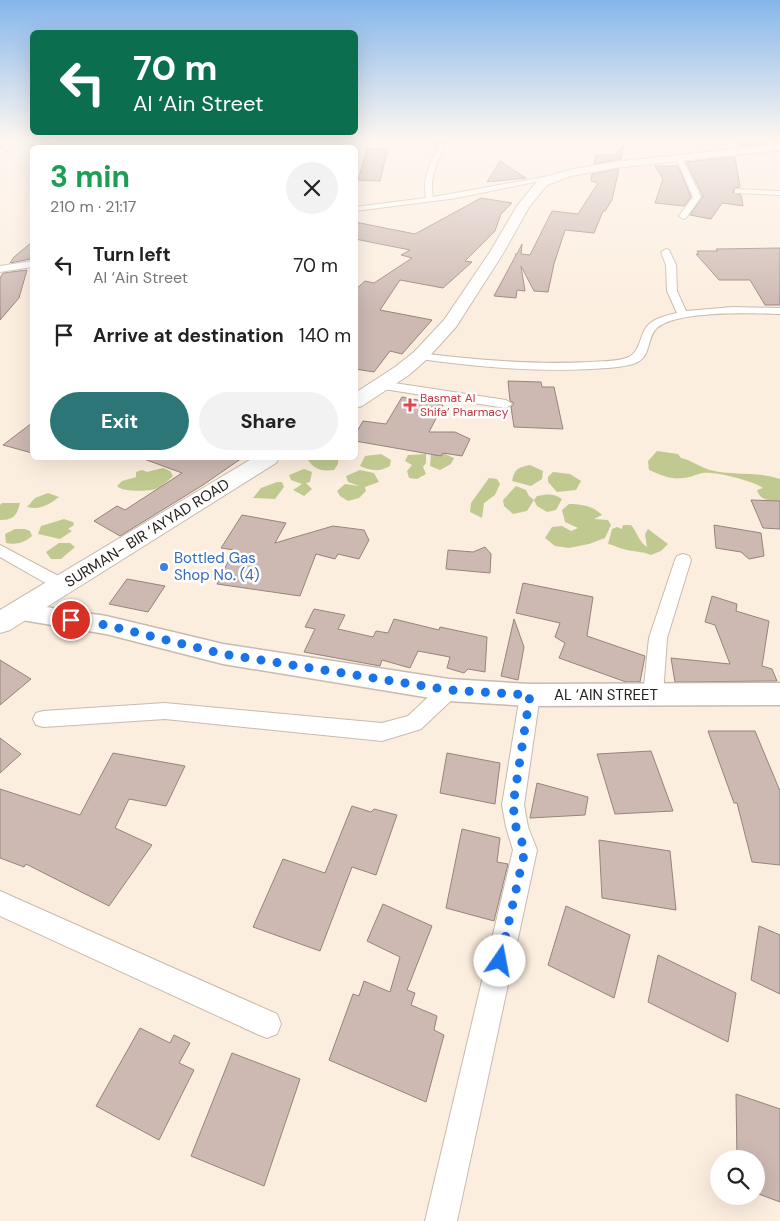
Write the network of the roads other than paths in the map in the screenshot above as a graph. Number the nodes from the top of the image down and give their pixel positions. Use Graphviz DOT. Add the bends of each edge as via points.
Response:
graph roads {
  1 [pos="429,196"];
  2 [pos="453,196"];
  3 [pos="531,196"];
  4 [pos="697,196"];
  5 [pos="430,200"];
  6 [pos="358,209"];
  7 [pos="683,216"];
  8 [pos="666,252"];
  9 [pos="30,264"];
  10 [pos="0,269"];
  11 [pos="780,311"];
  12 [pos="683,315"];
  13 [pos="420,356"];
  14 [pos="381,385"];
  15 [pos="358,400"];
  16 [pos="506,404"];
  17 [pos="265,460"];
  18 [pos="0,550"];
  19 [pos="683,560"];
  20 [pos="62,585"];
  21 [pos="9,617"];
  22 [pos="449,690"];
  23 [pos="780,694"];
  24 [pos="530,695"];
  25 [pos="653,696"];
  26 [pos="43,719"];
  27 [pos="0,903"];
  28 [pos="267,1024"];
  29 [pos="441,1221"];
  1 -- 5 [label="street"];
  2 -- 5 [label="street"];
  3 -- 13 [label="highway" via="450,323"];
  4 -- 7 [label="street"];
  5 -- 6 [label="street"];
  8 -- 12 [label="street" via="672,270 671,289"];
  9 -- 10 [label="street"];
  11 -- 12 [label="street"];
  12 -- 13 [label="street" via="668,318 653,327 643,352 633,360 613,364 510,366"];
  13 -- 14 [label="highway"];
  14 -- 15 [label="highway"];
  14 -- 16 [label="street"];
  17 -- 20 [label="highway, SURMAN- BIR ‘AYYAD ROAD"];
  18 -- 20 [label="street"];
  19 -- 25 [label="street" via="658,638"];
  20 -- 21 [label="highway, SURMAN- BIR ‘AYYAD ROAD"];
  21 -- 22 [label="street, AL ‘AIN STREET" via="106,625 223,654"];
  22 -- 24 [label="street, AL ‘AIN STREET"];
  22 -- 26 [label="street" via="414,724 382,732 166,711"];
  23 -- 25 [label="street, AL ‘AIN STREET"];
  24 -- 25 [label="street, AL ‘AIN STREET"];
  24 -- 29 [label="street" via="513,805 516,827 525,850"];
  27 -- 28 [label="street"];
}
